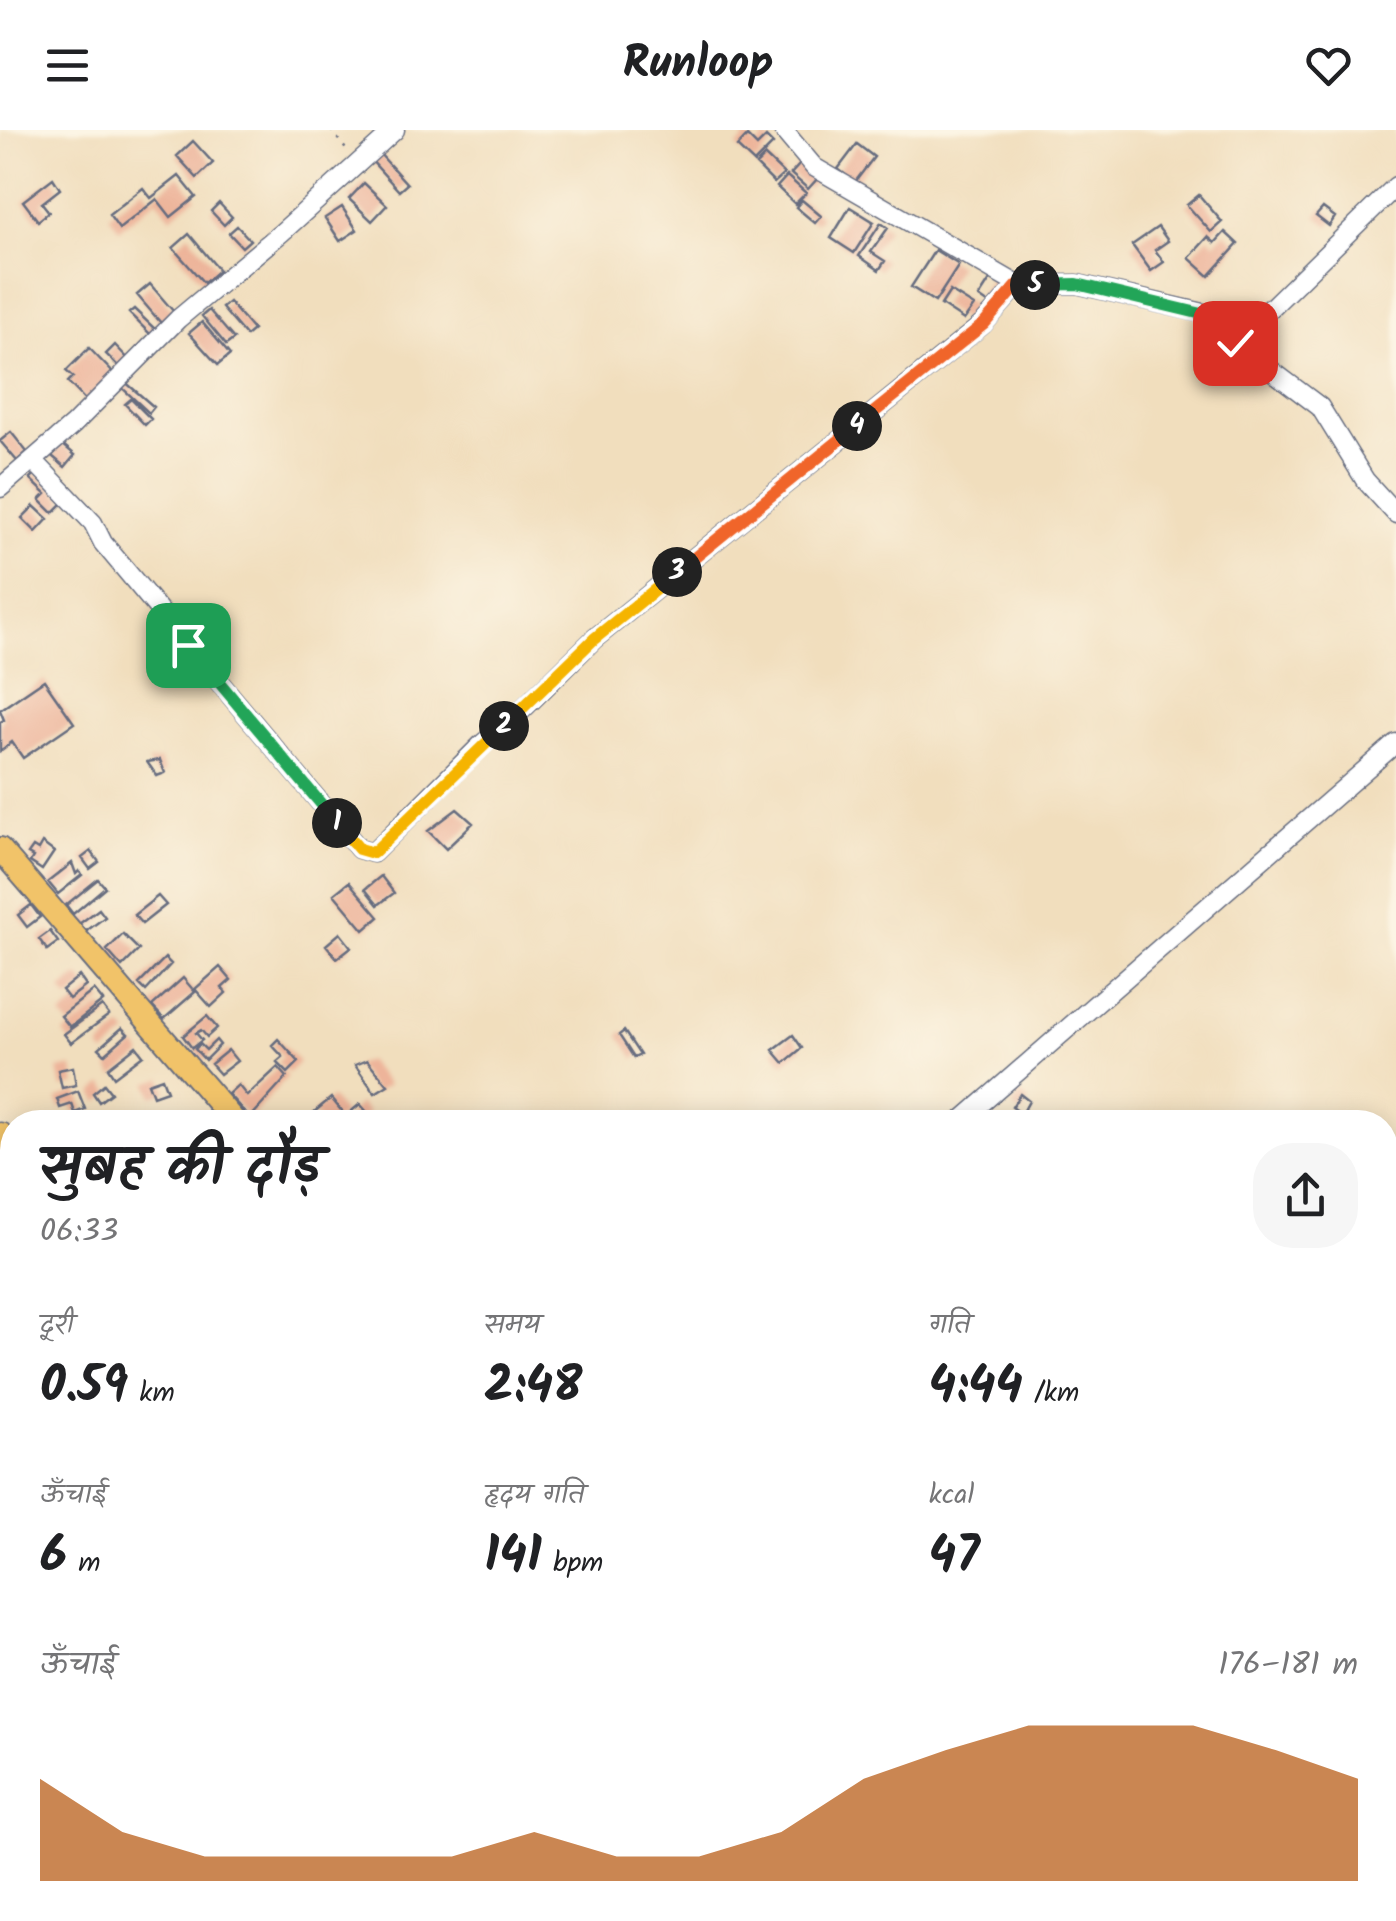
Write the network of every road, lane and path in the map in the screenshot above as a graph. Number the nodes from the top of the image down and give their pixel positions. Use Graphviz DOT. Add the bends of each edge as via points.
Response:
graph roads {
  1 [pos="331,130"];
  2 [pos="394,130"];
  3 [pos="783,130"];
  4 [pos="358,165"];
  5 [pos="1396,186"];
  6 [pos="1018,285"];
  7 [pos="1235,343"];
  8 [pos="33,460"];
  9 [pos="0,488"];
  10 [pos="1396,514"];
  11 [pos="1396,742"];
  12 [pos="0,848"];
  13 [pos="225,1110"];
  14 [pos="974,1110"];
  1 -- 4 [label="path"];
  2 -- 4 [label="street"];
  3 -- 6 [label="street" via="814,167"];
  4 -- 8 [label="street" via="178,318"];
  5 -- 7 [label="street"];
  6 -- 7 [label="street" via="1077,284 1202,314"];
  6 -- 8 [label="street" via="984,324 594,639 373,853 359,849"];
  7 -- 10 [label="street" via="1320,407 1364,480"];
  8 -- 9 [label="street"];
  11 -- 14 [label="street"];
  12 -- 13 [label="main road"];
}
